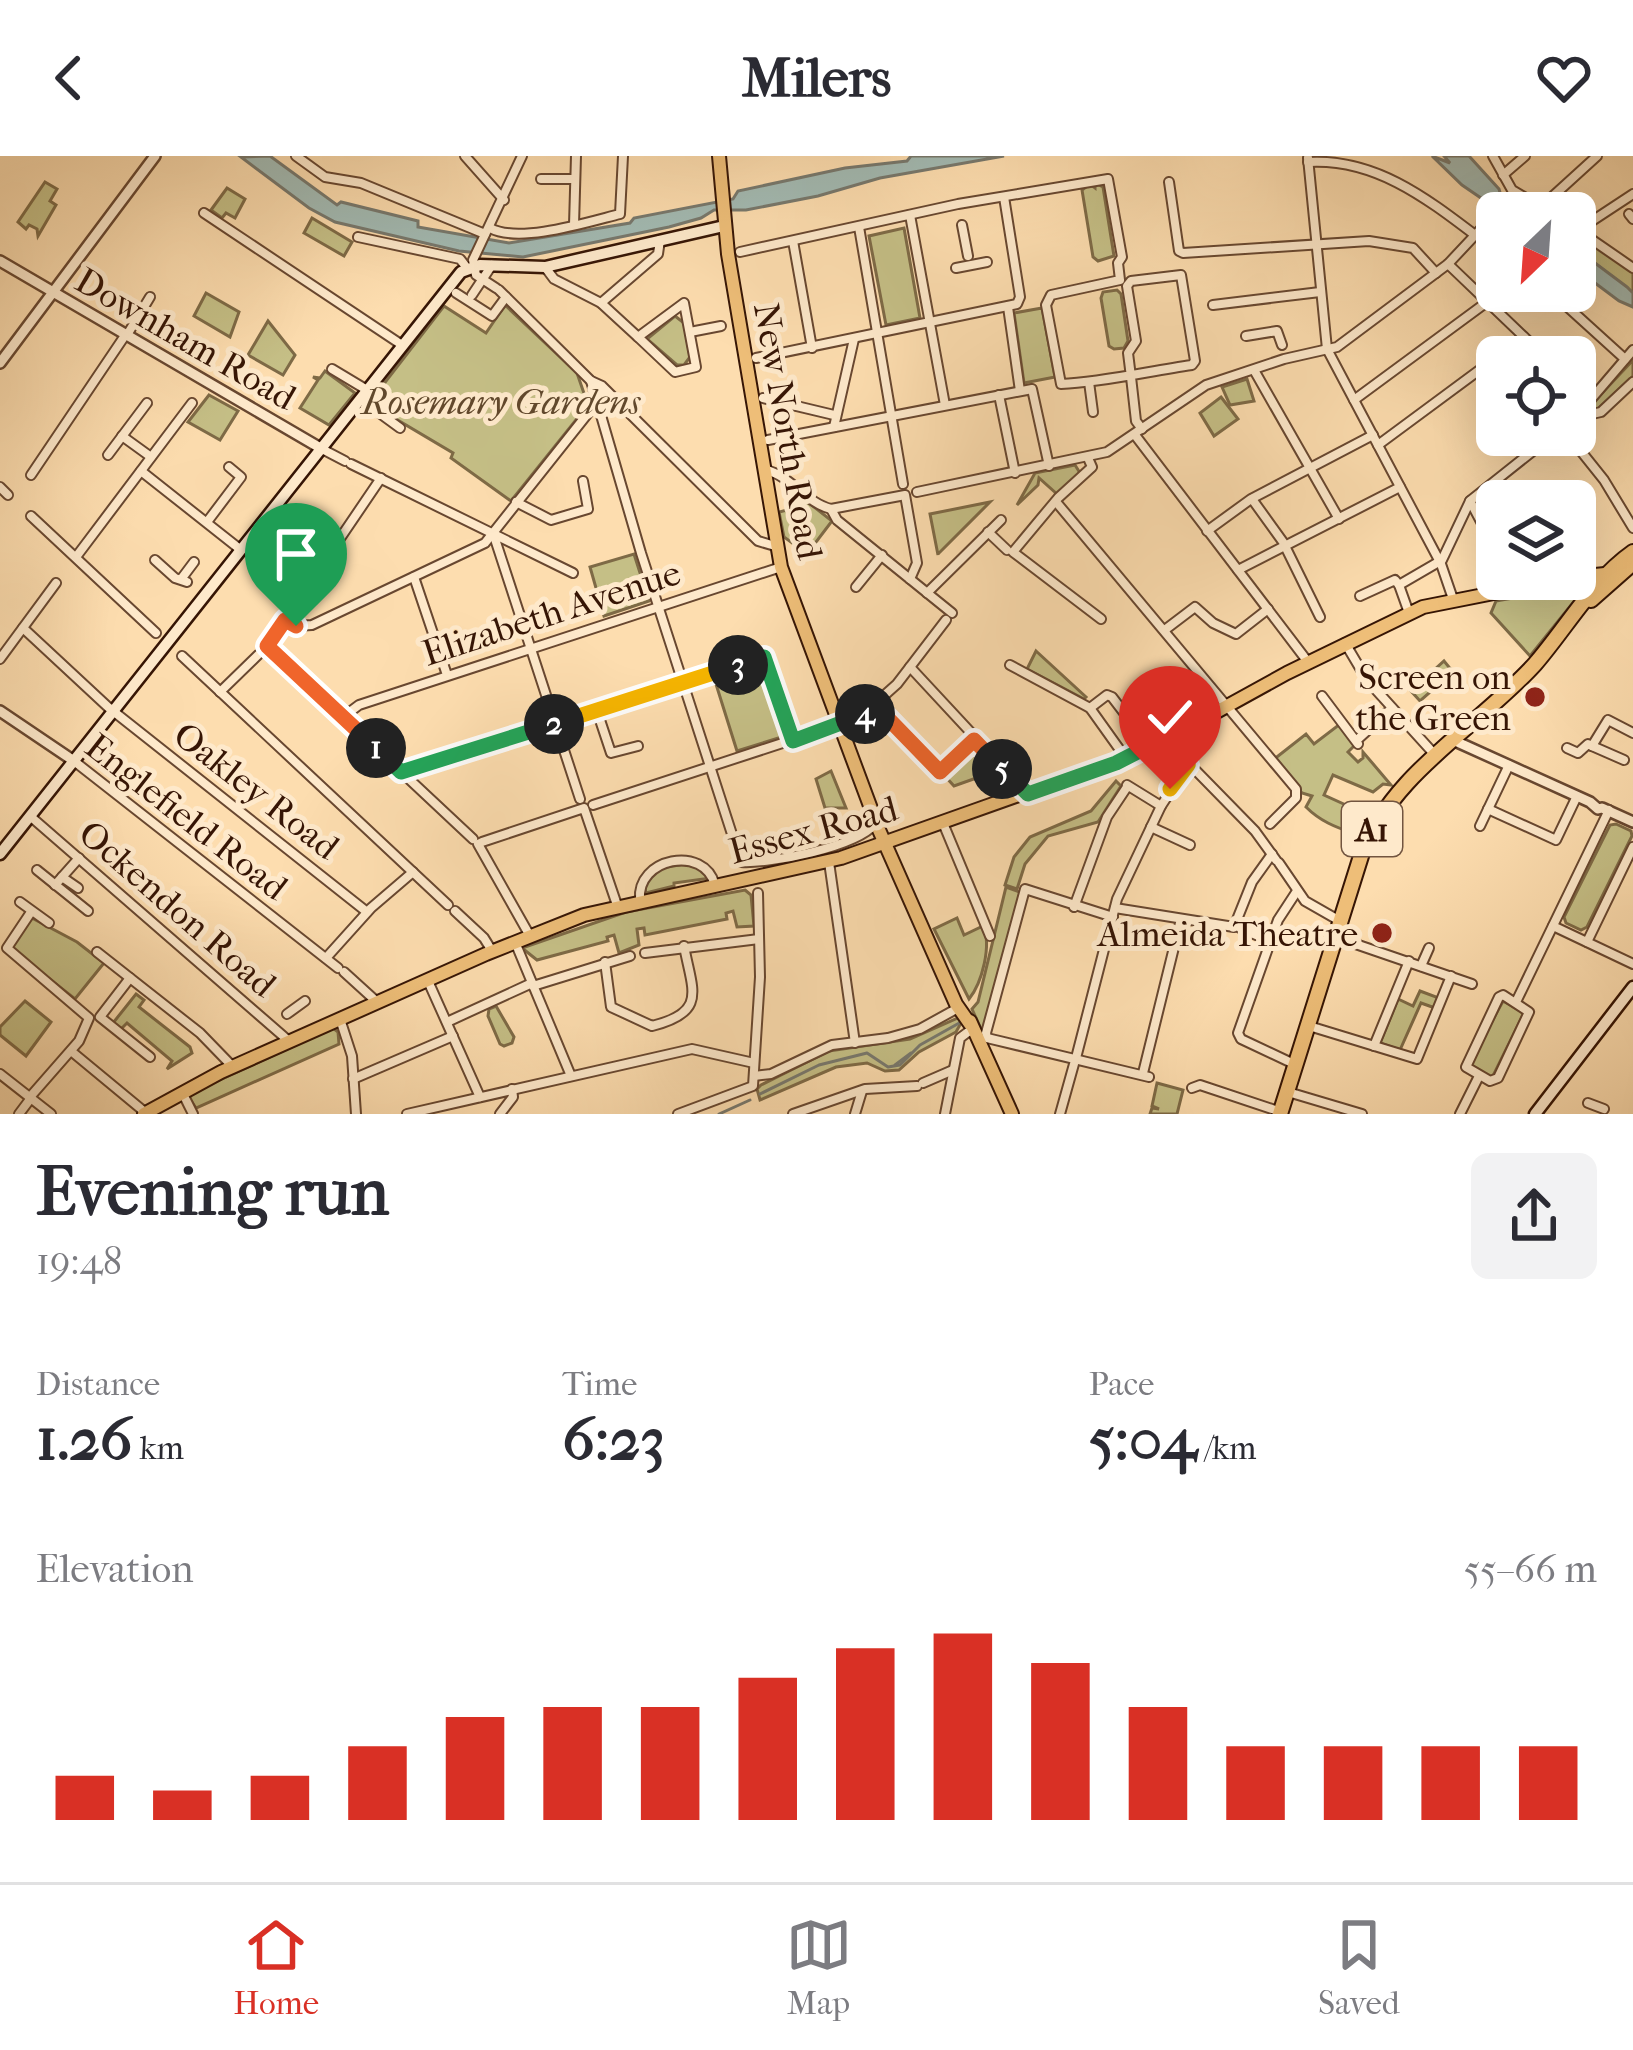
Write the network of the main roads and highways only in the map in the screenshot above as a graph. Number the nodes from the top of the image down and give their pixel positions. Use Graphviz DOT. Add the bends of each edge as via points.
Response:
graph roads {
  1 [pos="719,156"];
  2 [pos="723,221"];
  3 [pos="1633,552"];
  4 [pos="1629,566"];
  5 [pos="1606,574"];
  6 [pos="1596,575"];
  7 [pos="1476,595"];
  8 [pos="1586,603"];
  9 [pos="886,843"];
  10 [pos="0,854"];
  11 [pos="951,984"];
  12 [pos="1633,988"];
  13 [pos="971,1026"];
  14 [pos="145,1113"];
  15 [pos="1281,1113"];
  16 [pos="1012,1114"];
  17 [pos="1535,1114"];
  1 -- 2 [label="main road, New North Road"];
  2 -- 9 [label="main road, New North Road" via="775,546"];
  2 -- 10 [label="main road" via="544,267 470,264 242,550 191,586 113,711"];
  3 -- 5 [label="highway, A1"];
  4 -- 5 [label="main road"];
  4 -- 8 [label="highway, A1"];
  5 -- 6 [label="main road"];
  5 -- 8 [label="highway, A1"];
  7 -- 9 [label="main road, Essex Road" via="1409,613 1151,748"];
  8 -- 15 [label="highway, A1" via="1376,823"];
  9 -- 11 [label="main road, New North Road"];
  9 -- 14 [label="main road, Essex Road" via="617,905 530,936"];
  11 -- 13 [label="main road"];
  11 -- 13 [label="main road" via="954,1012"];
  12 -- 17 [label="main road"];
  13 -- 16 [label="main road"];
}
